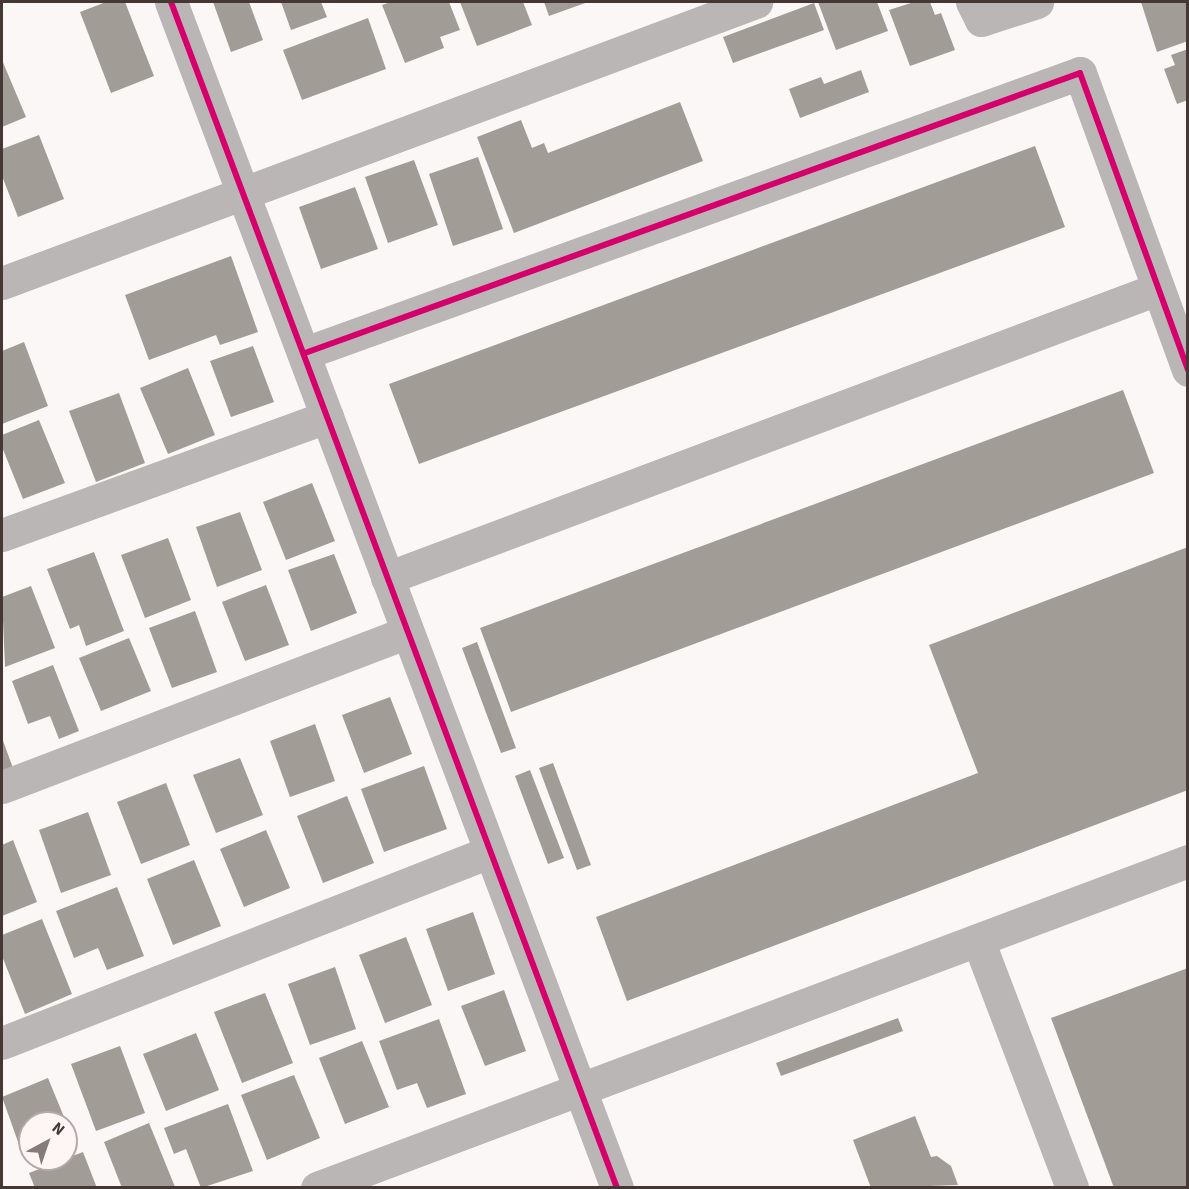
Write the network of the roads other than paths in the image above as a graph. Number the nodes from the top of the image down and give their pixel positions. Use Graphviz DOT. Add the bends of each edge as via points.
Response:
graph roads {
  1 [pos="171,2"];
  2 [pos="756,2"];
  3 [pos="972,2"];
  4 [pos="1037,2"];
  5 [pos="243,194"];
  6 [pos="2,283"];
  7 [pos="1157,289"];
  8 [pos="305,353"];
  9 [pos="1188,370"];
  10 [pos="327,417"];
  11 [pos="2,535"];
  12 [pos="387,578"];
  13 [pos="407,632"];
  14 [pos="2,787"];
  15 [pos="489,852"];
  16 [pos="1188,861"];
  17 [pos="978,940"];
  18 [pos="2,1043"];
  19 [pos="580,1090"];
  20 [pos="317,1188"];
  21 [pos="617,1188"];
  22 [pos="1072,1188"];
  1 -- 5 [label="street"];
  2 -- 5 [label="street"];
  3 -- 4 [label="street" via="981,20"];
  5 -- 6 [label="street"];
  5 -- 8 [label="street"];
  7 -- 8 [label="street" via="1080,73"];
  7 -- 9 [label="street"];
  7 -- 12 [label="street"];
  8 -- 10 [label="street"];
  10 -- 11 [label="street"];
  10 -- 12 [label="street"];
  12 -- 13 [label="street"];
  13 -- 14 [label="street"];
  13 -- 15 [label="street"];
  15 -- 18 [label="street"];
  15 -- 19 [label="street"];
  16 -- 17 [label="street"];
  17 -- 19 [label="street"];
  17 -- 22 [label="street"];
  19 -- 20 [label="street"];
  19 -- 21 [label="street"];
}
